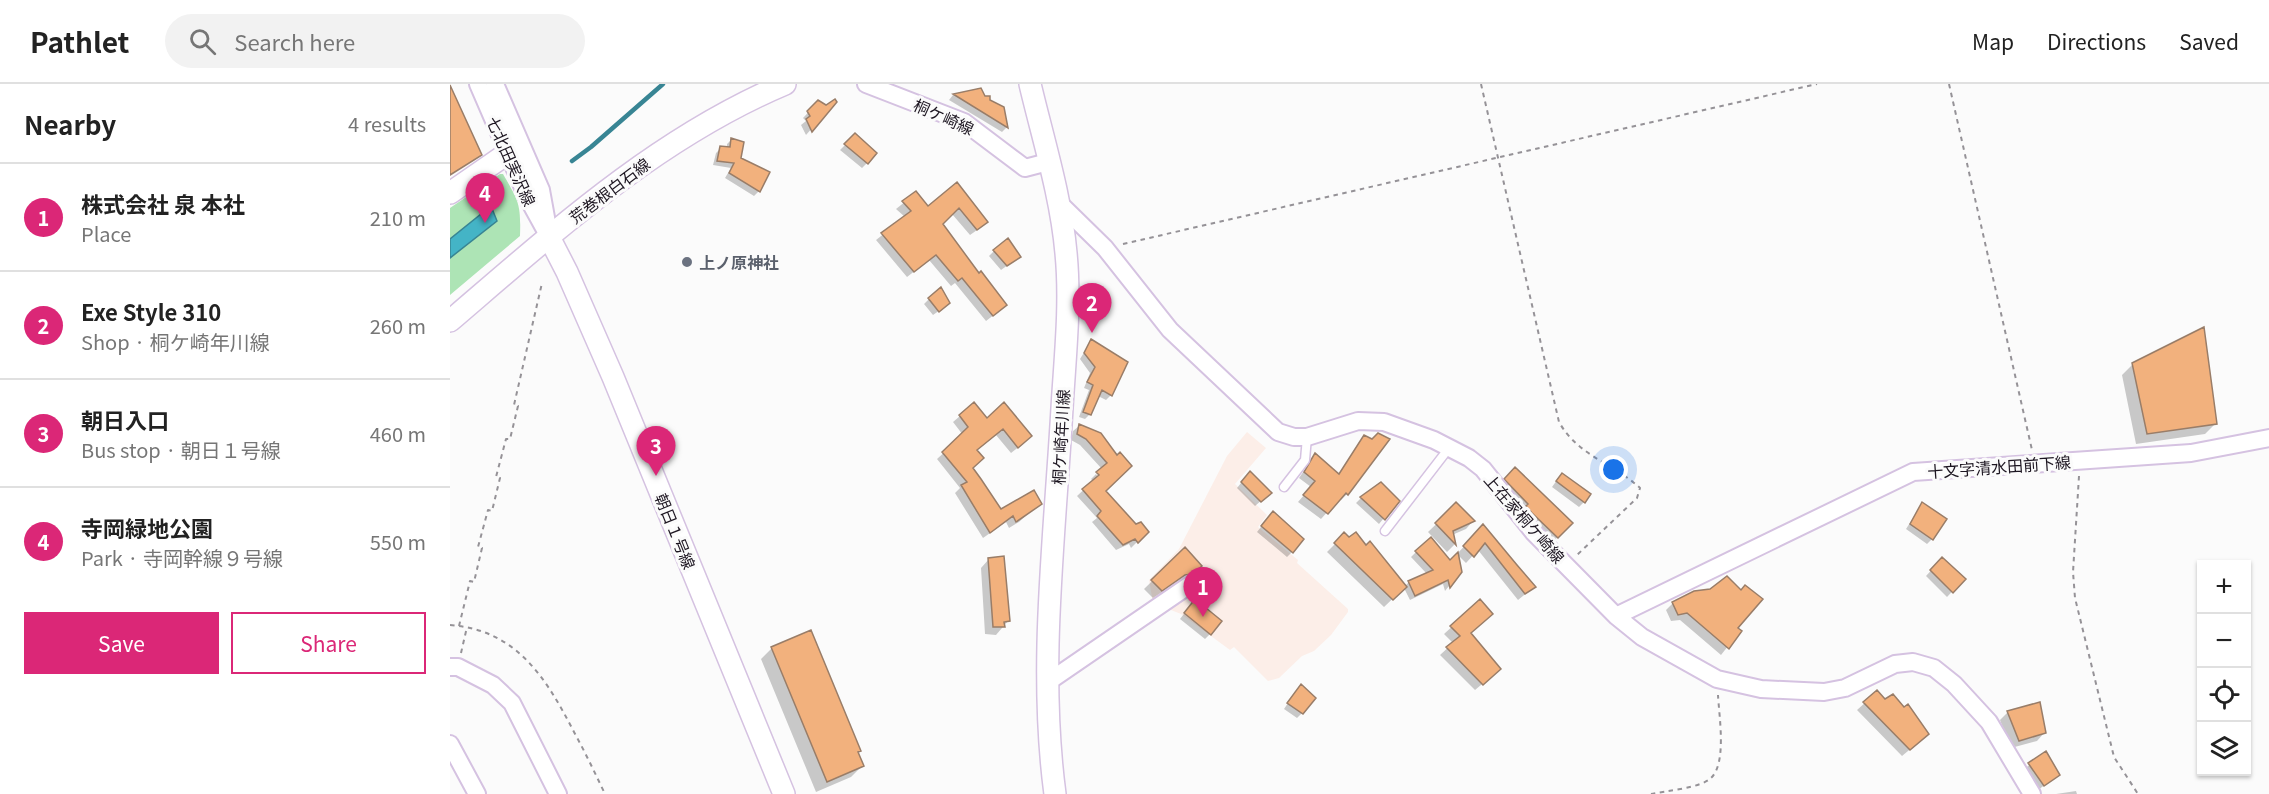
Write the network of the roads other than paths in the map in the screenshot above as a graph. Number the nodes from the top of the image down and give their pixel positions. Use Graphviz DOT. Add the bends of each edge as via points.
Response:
graph roads {
  1 [pos="478,84"];
  2 [pos="495,84"];
  3 [pos="785,84"];
  4 [pos="866,84"];
  5 [pos="1030,84"];
  6 [pos="508,153"];
  7 [pos="1048,162"];
  8 [pos="450,193"];
  9 [pos="1057,201"];
  10 [pos="549,237"];
  11 [pos="450,321"];
  12 [pos="1307,437"];
  13 [pos="2269,438"];
  14 [pos="1449,448"];
  15 [pos="1284,487"];
  16 [pos="1385,531"];
  17 [pos="1191,584"];
  18 [pos="1616,616"];
  19 [pos="454,667"];
  20 [pos="1048,682"];
  21 [pos="450,744"];
  22 [pos="477,794"];
  23 [pos="558,794"];
  24 [pos="784,794"];
  25 [pos="1055,794"];
  26 [pos="2032,794"];
  1 -- 6 [label="street, 七北田実沢線"];
  2 -- 10 [label="street" via="541,190"];
  3 -- 10 [label="street, 荒巻根白石線" via="653,156"];
  4 -- 7 [label="street, 桐ケ崎線" via="964,122 1025,168"];
  5 -- 7 [label="street, 桐ケ崎年川線"];
  6 -- 8 [label="street"];
  6 -- 10 [label="street, 七北田実沢線"];
  7 -- 9 [label="street, 桐ケ崎年川線"];
  9 -- 12 [label="street, 上在家桐ケ崎線" via="1105,248 1170,330 1278,432"];
  9 -- 20 [label="street, 桐ケ崎年川線" via="1066,253 1067,306"];
  10 -- 11 [label="street, 荒巻根白石線"];
  10 -- 24 [label="street, 朝日１号線" via="613,377"];
  12 -- 14 [label="street, 上在家桐ケ崎線" via="1358,421 1384,422"];
  12 -- 15 [label="lane" via="1305,460"];
  13 -- 18 [label="street, 十文字清水田前下線" via="2191,453 1913,472"];
  14 -- 16 [label="lane"];
  14 -- 18 [label="street, 上在家桐ケ崎線" via="1483,469 1534,533"];
  17 -- 20 [label="street"];
  18 -- 26 [label="street, 上在家桐ケ崎線" via="1642,637 1717,679 1761,689 1824,692 1845,688 1895,664 1913,662 1934,668 1989,722"];
  19 -- 23 [label="street" via="493,685 512,703"];
  20 -- 25 [label="street, 桐ケ崎年川線"];
  21 -- 22 [label="street"];
}
